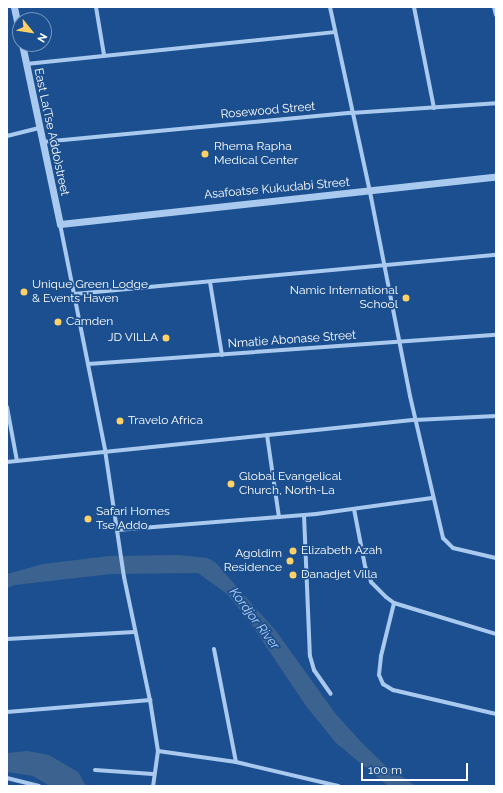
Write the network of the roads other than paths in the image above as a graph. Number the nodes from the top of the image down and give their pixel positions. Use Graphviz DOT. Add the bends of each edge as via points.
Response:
graph roads {
  1 [pos="96,7"];
  2 [pos="330,7"];
  3 [pos="414,7"];
  4 [pos="494,7"];
  5 [pos="496,15"];
  6 [pos="334,32"];
  7 [pos="24,52"];
  8 [pos="104,55"];
  9 [pos="26,64"];
  10 [pos="496,103"];
  11 [pos="434,108"];
  12 [pos="351,113"];
  13 [pos="38,128"];
  14 [pos="7,136"];
  15 [pos="41,142"];
  16 [pos="496,177"];
  17 [pos="370,192"];
  18 [pos="60,224"];
  19 [pos="496,255"];
  20 [pos="383,265"];
  21 [pos="210,282"];
  22 [pos="74,294"];
  23 [pos="496,335"];
  24 [pos="399,343"];
  25 [pos="222,355"];
  26 [pos="88,364"];
  27 [pos="7,407"];
  28 [pos="496,416"];
  29 [pos="415,420"];
  30 [pos="267,435"];
  31 [pos="105,450"];
  32 [pos="17,461"];
  33 [pos="7,462"];
  34 [pos="432,498"];
  35 [pos="354,509"];
  36 [pos="304,515"];
  37 [pos="279,517"];
  38 [pos="117,530"];
  39 [pos="496,558"];
  40 [pos="394,603"];
  41 [pos="135,632"];
  42 [pos="496,634"];
  43 [pos="7,639"];
  44 [pos="214,649"];
  45 [pos="331,694"];
  46 [pos="150,700"];
  47 [pos="7,712"];
  48 [pos="496,714"];
  49 [pos="158,751"];
  50 [pos="236,762"];
  51 [pos="95,770"];
  52 [pos="154,774"];
  53 [pos="7,778"];
  54 [pos="39,786"];
  55 [pos="153,786"];
  56 [pos="338,786"];
  1 -- 8 [label="street"];
  2 -- 6 [label="street"];
  3 -- 11 [label="street"];
  4 -- 5 [label="street"];
  6 -- 8 [label="street"];
  6 -- 12 [label="street"];
  7 -- 9 [label="street, East La(Tse Addo)street"];
  8 -- 9 [label="street"];
  9 -- 13 [label="street, East La(Tse Addo)street"];
  10 -- 11 [label="street, Rosewood Street"];
  11 -- 12 [label="street, Rosewood Street"];
  12 -- 15 [label="street, Rosewood Street"];
  12 -- 17 [label="street"];
  13 -- 14 [label="street"];
  13 -- 15 [label="street, East La(Tse Addo)street"];
  15 -- 18 [label="street, East La(Tse Addo)street"];
  16 -- 17 [label="street, Asafoatse Kukudabi Street"];
  17 -- 18 [label="street, Asafoatse Kukudabi Street"];
  17 -- 20 [label="street"];
  18 -- 22 [label="street"];
  19 -- 20 [label="street"];
  20 -- 21 [label="street"];
  20 -- 24 [label="street"];
  21 -- 22 [label="street"];
  21 -- 25 [label="street"];
  22 -- 26 [label="street"];
  23 -- 24 [label="street, Nmatie Abonase Street"];
  24 -- 25 [label="street, Nmatie Abonase Street"];
  24 -- 29 [label="street"];
  25 -- 26 [label="street, Nmatie Abonase Street"];
  26 -- 31 [label="street"];
  27 -- 32 [label="street"];
  28 -- 29 [label="street"];
  29 -- 30 [label="street"];
  29 -- 34 [label="street"];
  30 -- 31 [label="street"];
  30 -- 37 [label="street"];
  31 -- 32 [label="street"];
  31 -- 38 [label="street"];
  32 -- 33 [label="street"];
  34 -- 35 [label="street"];
  34 -- 39 [label="street" via="446,544 462,551"];
  35 -- 36 [label="street"];
  35 -- 40 [label="street" via="365,566 371,582"];
  36 -- 37 [label="street"];
  36 -- 45 [label="street" via="310,656 314,670"];
  37 -- 38 [label="street"];
  38 -- 41 [label="street"];
  40 -- 42 [label="street"];
  40 -- 48 [label="street" via="381,656 379,675 383,684 393,690"];
  41 -- 43 [label="street"];
  41 -- 46 [label="street"];
  44 -- 50 [label="street"];
  46 -- 47 [label="street"];
  46 -- 49 [label="street"];
  49 -- 50 [label="street"];
  49 -- 52 [label="street"];
  50 -- 56 [label="street"];
  51 -- 52 [label="street"];
  52 -- 55 [label="street"];
  53 -- 54 [label="street"];
}
